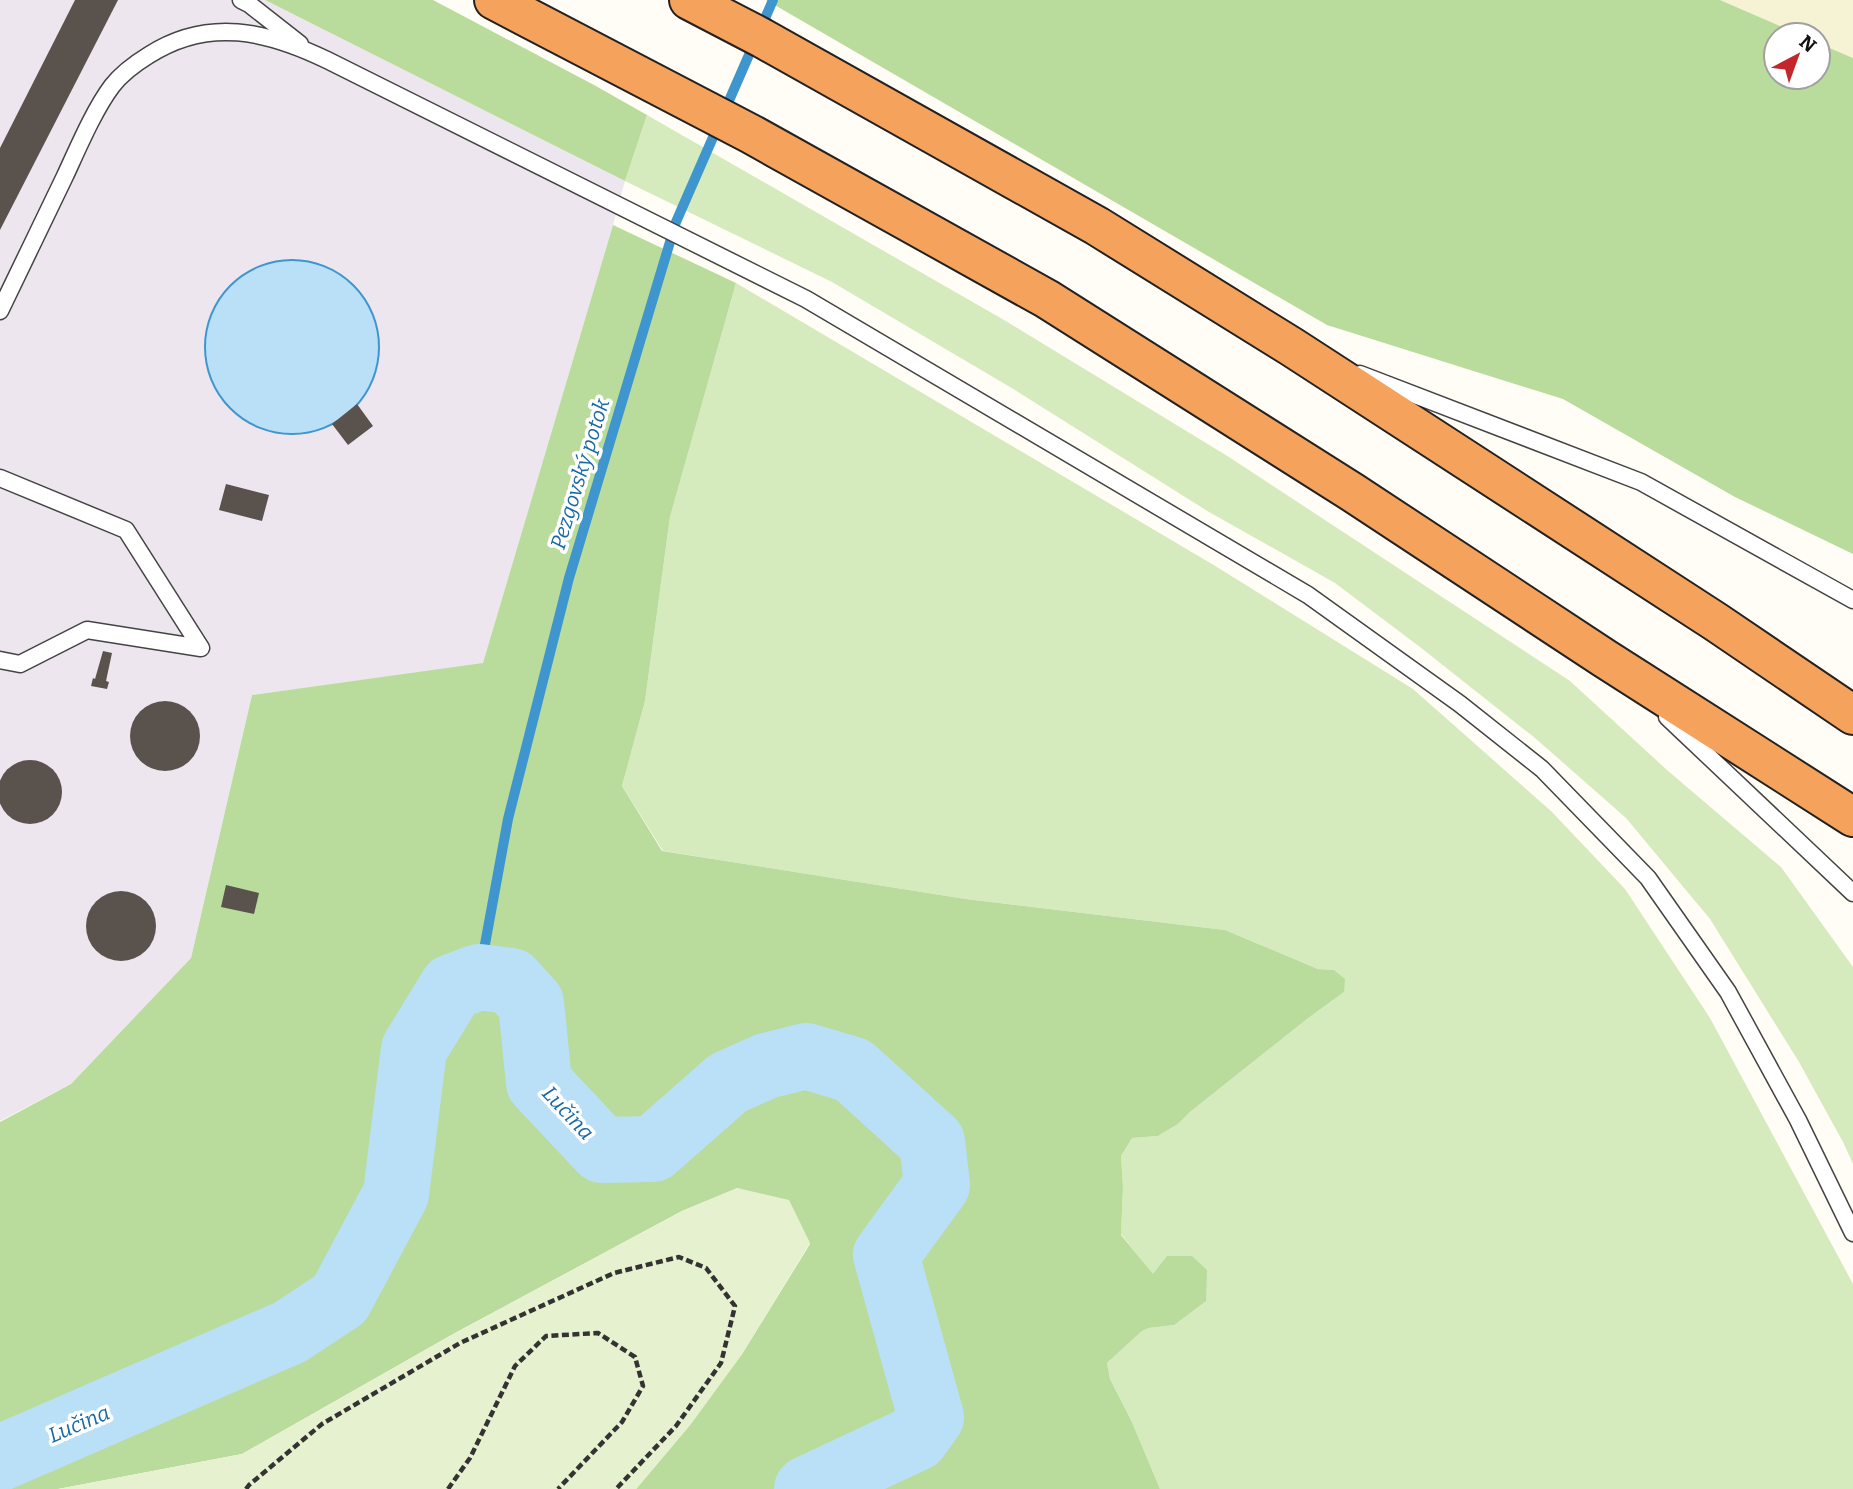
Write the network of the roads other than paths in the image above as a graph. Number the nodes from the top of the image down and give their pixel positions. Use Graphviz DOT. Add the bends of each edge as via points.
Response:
graph roads {
  1 [pos="240,0"];
  2 [pos="495,0"];
  3 [pos="689,0"];
  4 [pos="310,52"];
  5 [pos="0,311"];
  6 [pos="1292,347"];
  7 [pos="0,478"];
  8 [pos="1853,600"];
  9 [pos="1604,658"];
  10 [pos="0,660"];
  11 [pos="1853,715"];
  12 [pos="1853,817"];
  13 [pos="1853,892"];
  14 [pos="1853,1233"];
  1 -- 4 [label="lane"];
  2 -- 9 [label="highway" via="751,134 1047,299"];
  3 -- 6 [label="highway" via="1097,226"];
  4 -- 5 [label="lane" via="272,39 213,31 174,41 137,63 113,86 90,125"];
  4 -- 14 [label="lane" via="806,299 1308,595 1460,704 1542,769 1648,878 1728,992"];
  6 -- 8 [label="lane" via="1641,482"];
  6 -- 11 [label="highway"];
  7 -- 10 [label="lane" via="125,530 201,648 87,630 20,664"];
  9 -- 12 [label="highway"];
  9 -- 13 [label="lane"];
}
